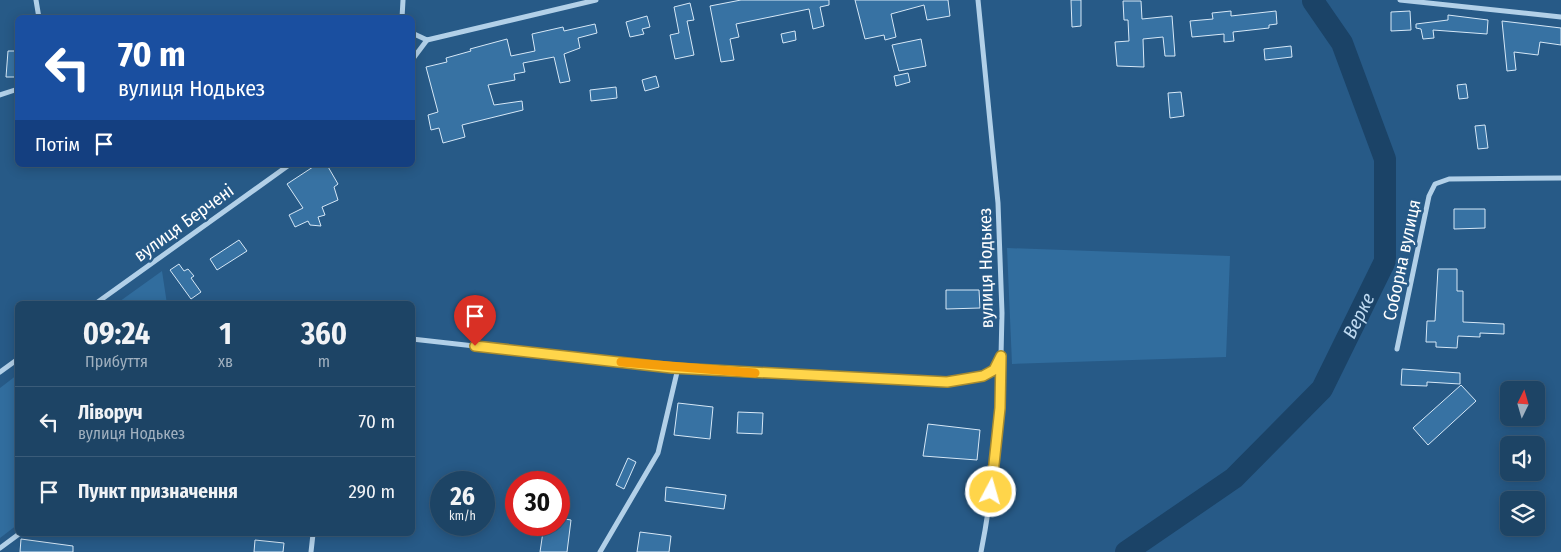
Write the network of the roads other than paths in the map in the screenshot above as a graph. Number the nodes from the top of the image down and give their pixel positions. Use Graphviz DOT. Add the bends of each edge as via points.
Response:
graph roads {
  1 [pos="36,0"];
  2 [pos="404,0"];
  3 [pos="596,0"];
  4 [pos="978,0"];
  5 [pos="1400,0"];
  6 [pos="38,15"];
  7 [pos="402,15"];
  8 [pos="1561,17"];
  9 [pos="415,34"];
  10 [pos="427,40"];
  11 [pos="415,56"];
  12 [pos="15,90"];
  13 [pos="0,95"];
  14 [pos="286,167"];
  15 [pos="1561,178"];
  16 [pos="99,301"];
  17 [pos="415,339"];
  18 [pos="1397,349"];
  19 [pos="1001,356"];
  20 [pos="15,361"];
  21 [pos="678,368"];
  22 [pos="0,372"];
  23 [pos="16,536"];
  24 [pos="313,536"];
  25 [pos="0,548"];
  26 [pos="311,552"];
  27 [pos="600,552"];
  28 [pos="981,552"];
  1 -- 6 [label="street"];
  2 -- 7 [label="street"];
  3 -- 10 [label="street"];
  4 -- 19 [label="street, вулиця Нодькез" via="998,203"];
  5 -- 8 [label="street"];
  9 -- 10 [label="street"];
  10 -- 11 [label="street"];
  12 -- 13 [label="street"];
  14 -- 16 [label="street, вулиця Берчені"];
  15 -- 18 [label="street, Соборна вулиця" via="1448,179 1435,184 1429,196"];
  17 -- 21 [label="street"];
  19 -- 21 [label="street" via="994,370 983,376 947,382"];
  19 -- 28 [label="street, вулиця Нодькез" via="990,509"];
  20 -- 22 [label="street"];
  21 -- 27 [label="street" via="658,453"];
  23 -- 25 [label="street"];
  24 -- 26 [label="street"];
}
